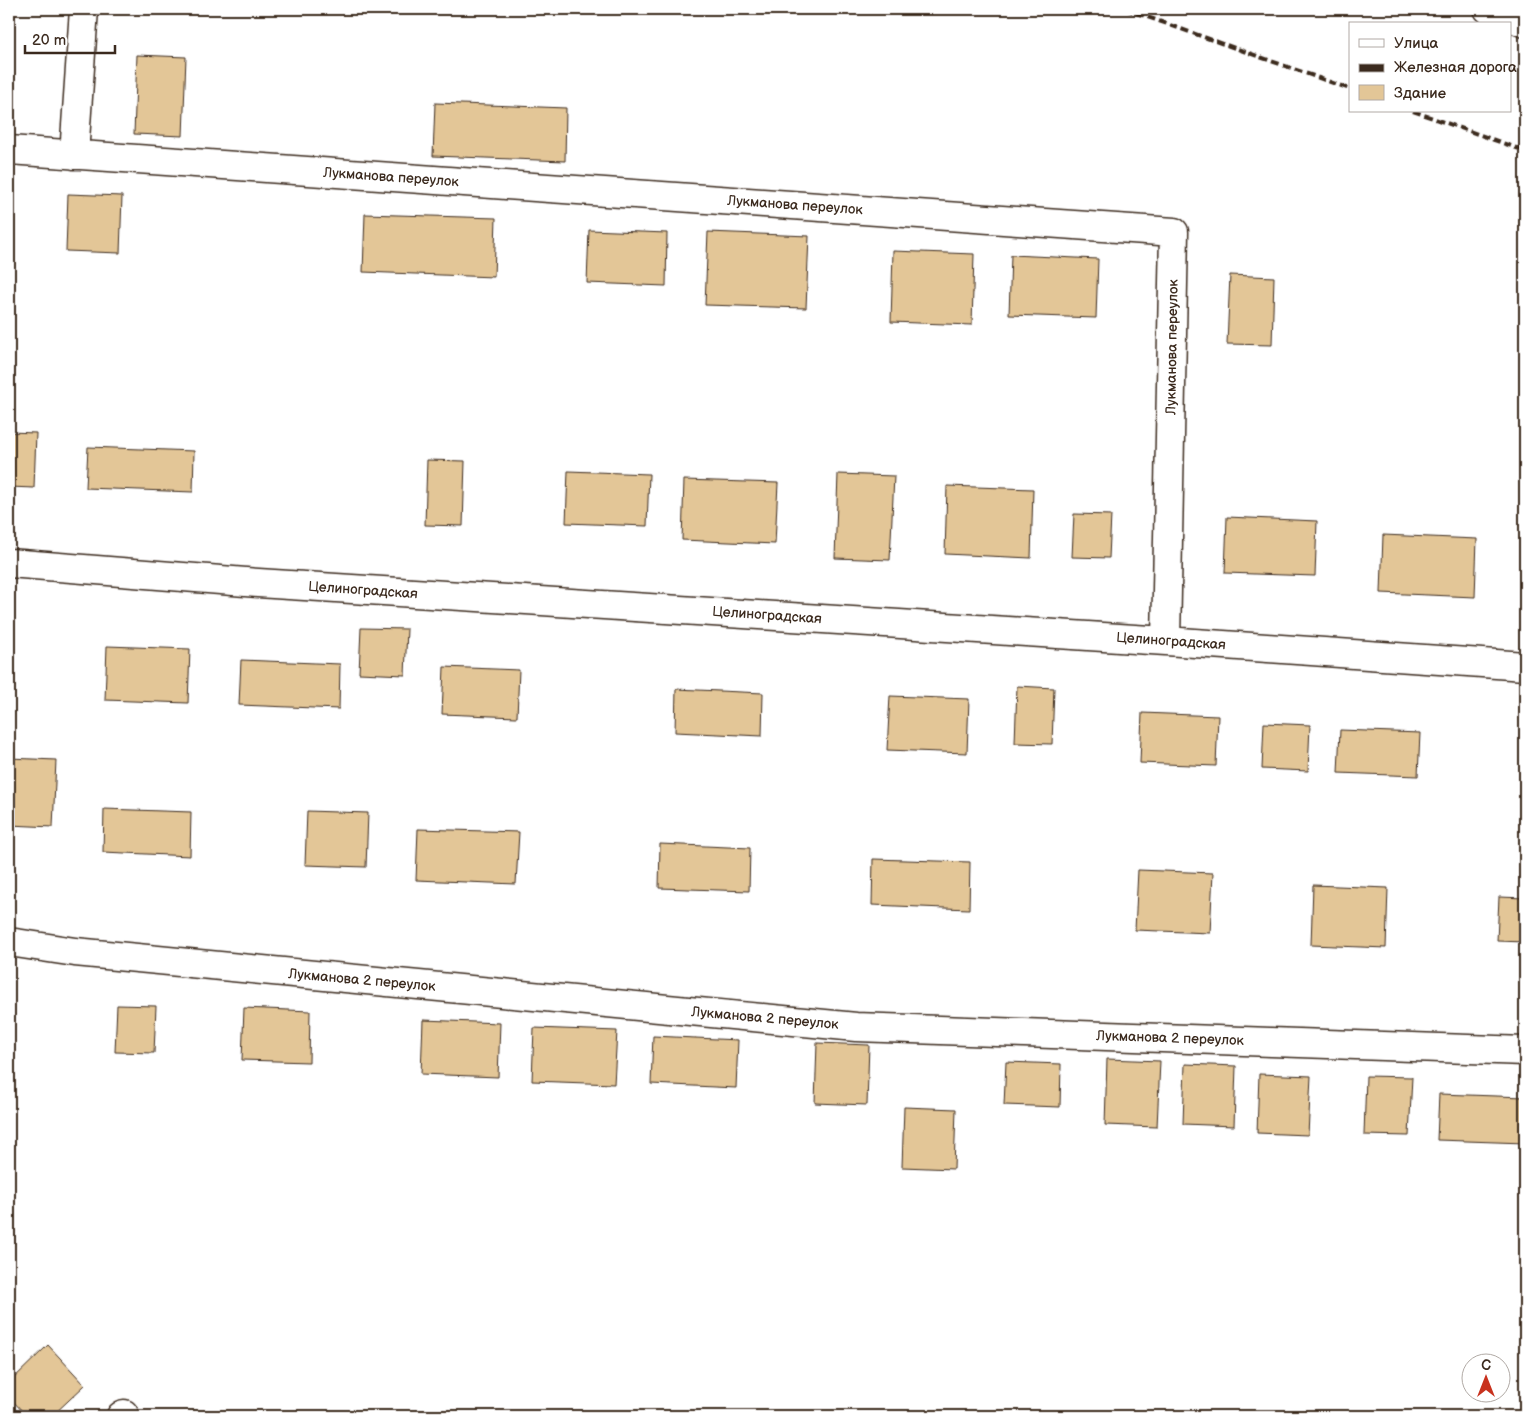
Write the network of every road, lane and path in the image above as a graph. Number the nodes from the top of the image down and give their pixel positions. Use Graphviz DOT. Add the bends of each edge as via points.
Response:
graph roads {
  1 [pos="84,9"];
  2 [pos="1488,9"];
  3 [pos="1525,22"];
  4 [pos="9,150"];
  5 [pos="74,155"];
  6 [pos="9,563"];
  7 [pos="1166,641"];
  8 [pos="1525,666"];
  9 [pos="9,942"];
  10 [pos="1525,1051"];
  1 -- 5 [label="street"];
  2 -- 3 [label="street"];
  4 -- 5 [label="street, Лукманова переулок"];
  5 -- 7 [label="street, Лукманова переулок" via="1174,232"];
  6 -- 7 [label="street, Целиноградская" via="258,583"];
  7 -- 8 [label="street, Целиноградская"];
  9 -- 10 [label="street, Лукманова 2 переулок" via="75,952 856,1027"];
}
